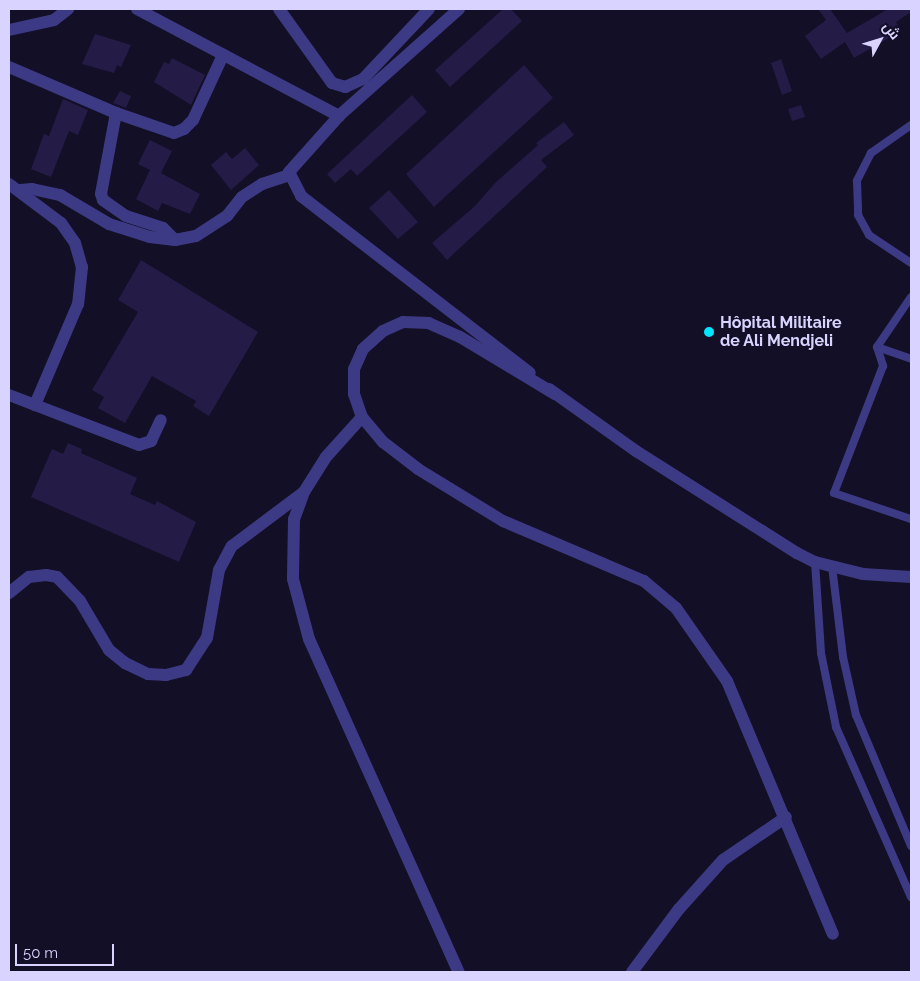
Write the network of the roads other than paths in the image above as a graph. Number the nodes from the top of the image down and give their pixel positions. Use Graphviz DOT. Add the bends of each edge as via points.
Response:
graph roads {
  1 [pos="68,9"];
  2 [pos="137,9"];
  3 [pos="280,9"];
  4 [pos="430,9"];
  5 [pos="459,9"];
  6 [pos="9,30"];
  7 [pos="223,55"];
  8 [pos="9,67"];
  9 [pos="116,113"];
  10 [pos="339,116"];
  11 [pos="911,125"];
  12 [pos="290,175"];
  13 [pos="14,187"];
  14 [pos="175,240"];
  15 [pos="911,263"];
  16 [pos="911,297"];
  17 [pos="877,347"];
  18 [pos="911,359"];
  19 [pos="555,394"];
  20 [pos="9,395"];
  21 [pos="35,405"];
  22 [pos="362,416"];
  23 [pos="160,420"];
  24 [pos="304,492"];
  25 [pos="911,518"];
  26 [pos="815,562"];
  27 [pos="832,566"];
  28 [pos="911,577"];
  29 [pos="9,593"];
  30 [pos="786,817"];
  31 [pos="911,846"];
  32 [pos="911,897"];
  33 [pos="833,934"];
  34 [pos="458,972"];
  35 [pos="632,972"];
  1 -- 6 [label="street" via="54,20"];
  2 -- 7 [label="street"];
  3 -- 4 [label="street" via="332,83 345,87 363,79"];
  5 -- 10 [label="street"];
  7 -- 9 [label="street" via="193,120 184,129 169,133"];
  7 -- 10 [label="street"];
  8 -- 9 [label="street"];
  9 -- 14 [label="street" via="101,194 103,200 126,216 163,228"];
  10 -- 12 [label="street" via="299,158"];
  11 -- 15 [label="lane" via="871,153 857,181 858,215 869,235"];
  12 -- 14 [label="street" via="262,184 242,197 227,216 196,236"];
  12 -- 19 [label="street" via="301,196 470,324"];
  13 -- 14 [label="street" via="60,195 109,224 150,237"];
  13 -- 21 [label="street" via="51,214 68,233 79,255 82,274 78,304"];
  16 -- 17 [label="lane"];
  17 -- 18 [label="lane"];
  17 -- 25 [label="lane" via="883,366 834,493"];
  19 -- 22 [label="street" via="460,337 430,323 403,322 383,331 363,349 354,369 354,394"];
  19 -- 26 [label="street" via="636,451"];
  20 -- 21 [label="street"];
  21 -- 23 [label="street" via="139,445 151,441"];
  22 -- 24 [label="street" via="326,457"];
  22 -- 30 [label="street" via="383,442 418,469 503,521 637,578 666,598 710,653 727,681"];
  24 -- 29 [label="street" via="232,546 219,570 207,638 186,670 148,674 125,663 109,650 80,601 57,577 29,577"];
  24 -- 34 [label="street" via="294,519 292,547 293,579 302,615"];
  26 -- 27 [label="street"];
  26 -- 32 [label="lane" via="822,653 836,727"];
  27 -- 28 [label="street" via="863,574"];
  27 -- 31 [label="lane" via="843,657 856,715"];
  30 -- 33 [label="street"];
  30 -- 35 [label="street" via="723,860 679,909"];
}
